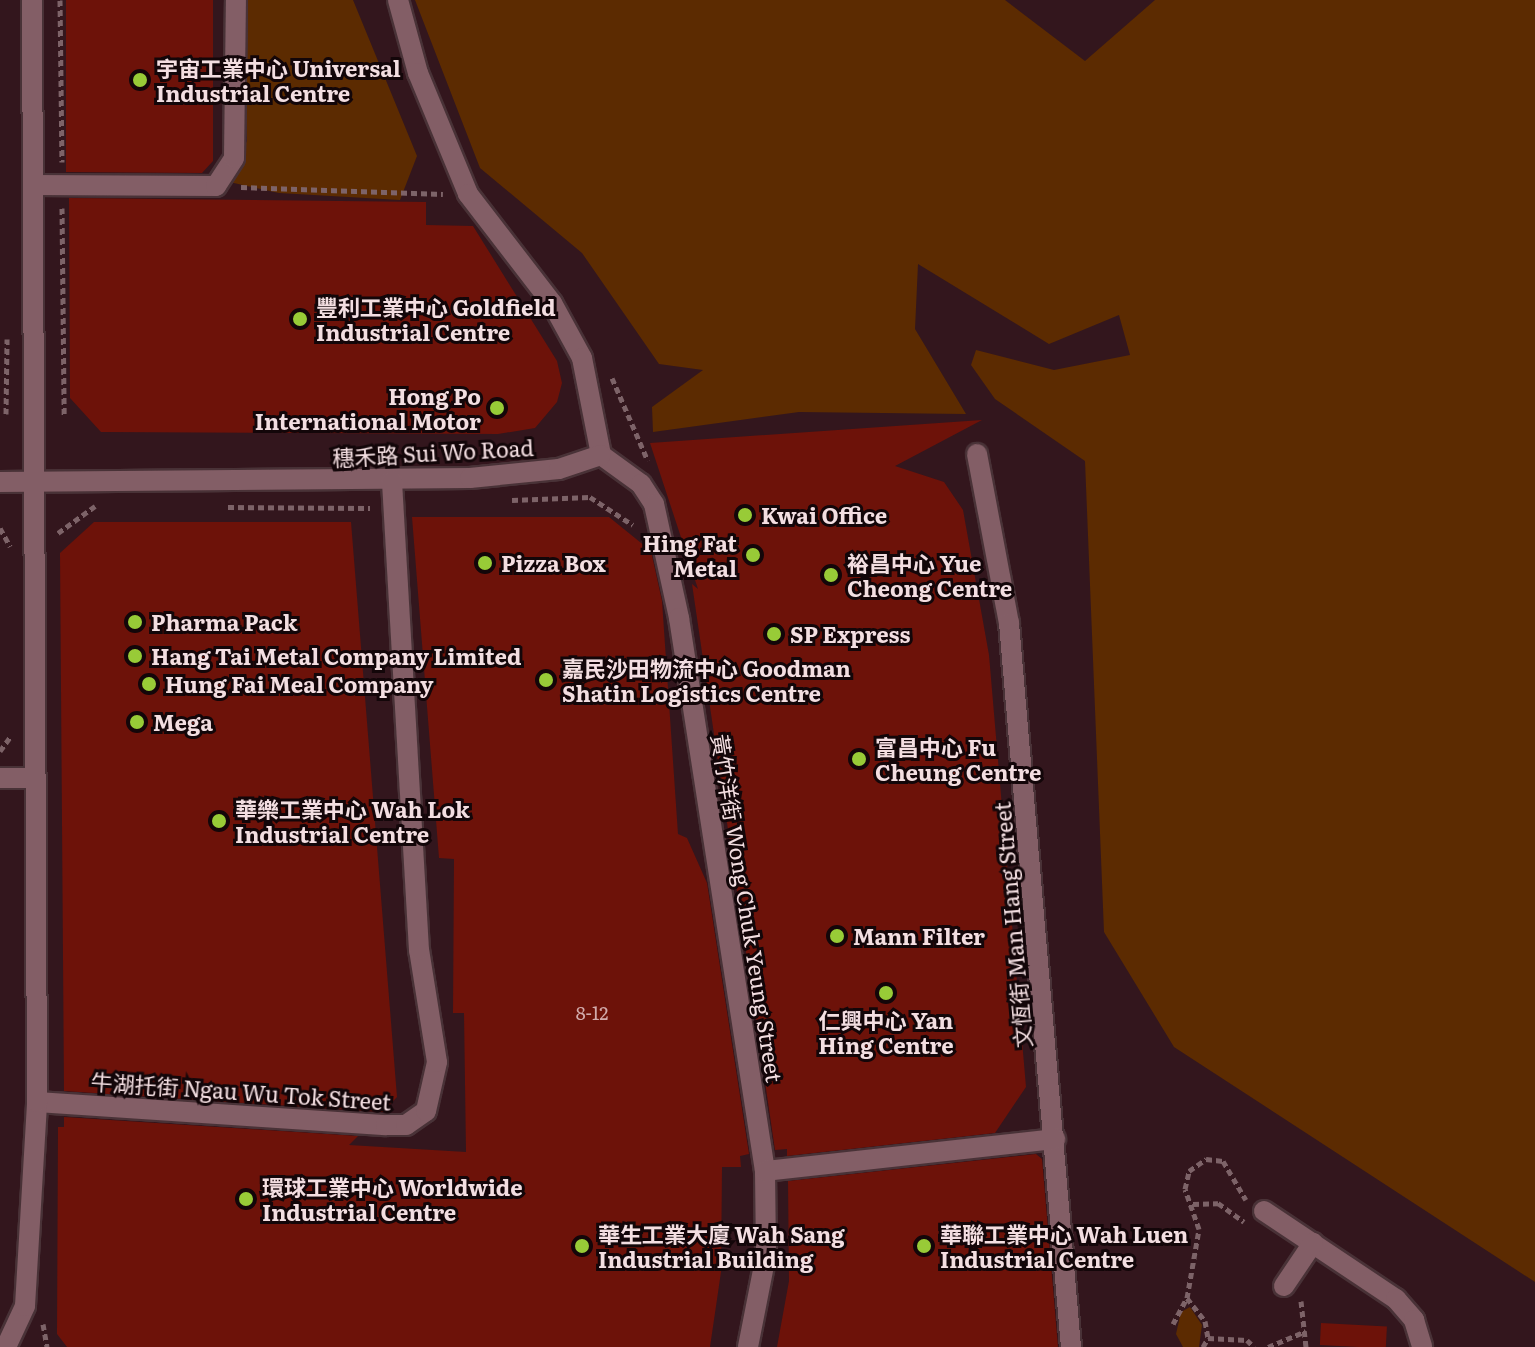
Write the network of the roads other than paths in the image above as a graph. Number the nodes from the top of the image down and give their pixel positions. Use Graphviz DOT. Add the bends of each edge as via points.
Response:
graph roads {
  1 [pos="32,0"];
  2 [pos="236,0"];
  3 [pos="398,0"];
  4 [pos="34,185"];
  5 [pos="977,454"];
  6 [pos="601,455"];
  7 [pos="392,481"];
  8 [pos="0,482"];
  9 [pos="37,482"];
  10 [pos="0,778"];
  11 [pos="35,778"];
  12 [pos="37,1102"];
  13 [pos="1055,1139"];
  14 [pos="765,1171"];
  15 [pos="1257,1214"];
  16 [pos="1313,1243"];
  17 [pos="1292,1292"];
  18 [pos="6,1347"];
  19 [pos="748,1347"];
  20 [pos="1071,1347"];
  21 [pos="1422,1347"];
  1 -- 4 [label="street"];
  2 -- 4 [label="street" via="234,158 216,186"];
  3 -- 6 [label="street" via="418,73 468,194 552,303 582,358"];
  4 -- 9 [label="street"];
  5 -- 13 [label="street, 文恆街 Man Hang Street" via="1009,623"];
  6 -- 7 [label="street, 穗禾路 Sui Wo Road" via="531,473"];
  6 -- 14 [label="street, 黃竹洋街 Wong Chuk Yeung Street" via="641,484 662,531"];
  7 -- 9 [label="street, 穗禾路 Sui Wo Road"];
  7 -- 12 [label="street, 牛湖托街 Ngau Wu Tok Street" via="419,950 437,1062 426,1111 406,1125 386,1125"];
  8 -- 9 [label="street, 穗禾路 Sui Wo Road"];
  9 -- 11 [label="street"];
  10 -- 11 [label="street"];
  11 -- 12 [label="street"];
  12 -- 18 [label="street" via="25,1306"];
  13 -- 14 [label="street"];
  13 -- 20 [label="street, 文恆街 Man Hang Street"];
  14 -- 19 [label="street, 黃竹洋街 Wong Chuk Yeung Street" via="766,1255"];
  15 -- 16 [label="street"];
  16 -- 17 [label="street"];
  16 -- 21 [label="street" via="1396,1299 1414,1320"];
}
